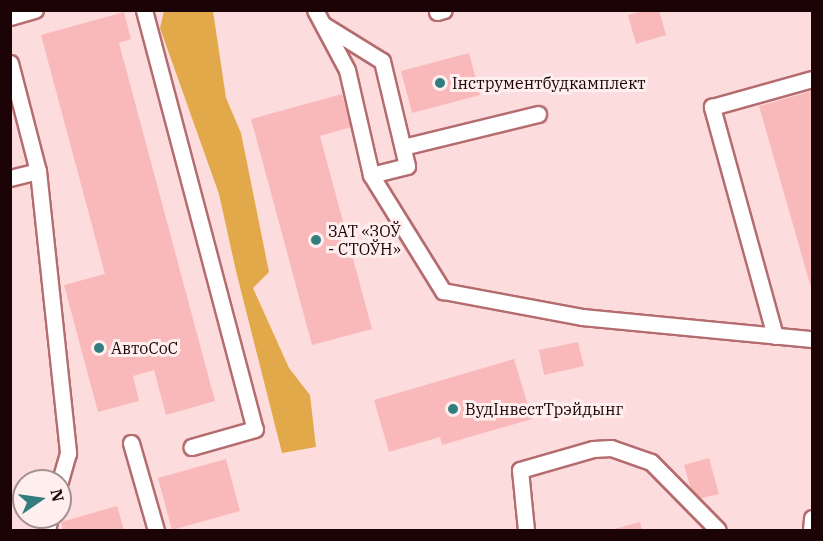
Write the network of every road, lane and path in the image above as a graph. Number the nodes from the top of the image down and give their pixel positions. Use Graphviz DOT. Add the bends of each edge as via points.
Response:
graph roads {
  1 [pos="35,10"];
  2 [pos="144,10"];
  3 [pos="10,17"];
  4 [pos="318,17"];
  5 [pos="10,63"];
  6 [pos="813,79"];
  7 [pos="538,114"];
  8 [pos="403,147"];
  9 [pos="38,171"];
  10 [pos="372,175"];
  11 [pos="10,178"];
  12 [pos="775,336"];
  13 [pos="813,339"];
  14 [pos="131,442"];
  15 [pos="192,447"];
  16 [pos="63,469"];
  17 [pos="813,518"];
  18 [pos="156,531"];
  19 [pos="526,531"];
  20 [pos="718,531"];
  21 [pos="811,531"];
  1 -- 3 [label="lane"];
  2 -- 15 [label="lane" via="255,429"];
  4 -- 8 [label="lane" via="381,61"];
  4 -- 10 [label="lane" via="347,70"];
  5 -- 9 [label="lane"];
  6 -- 12 [label="lane" via="712,107"];
  7 -- 8 [label="lane"];
  8 -- 10 [label="lane" via="407,165"];
  9 -- 11 [label="lane"];
  9 -- 16 [label="lane" via="68,453"];
  10 -- 12 [label="lane" via="443,291 582,317"];
  12 -- 13 [label="lane"];
  14 -- 18 [label="lane"];
  17 -- 21 [label="lane"];
  19 -- 20 [label="lane" via="520,470 593,449 611,448 651,462"];
}
